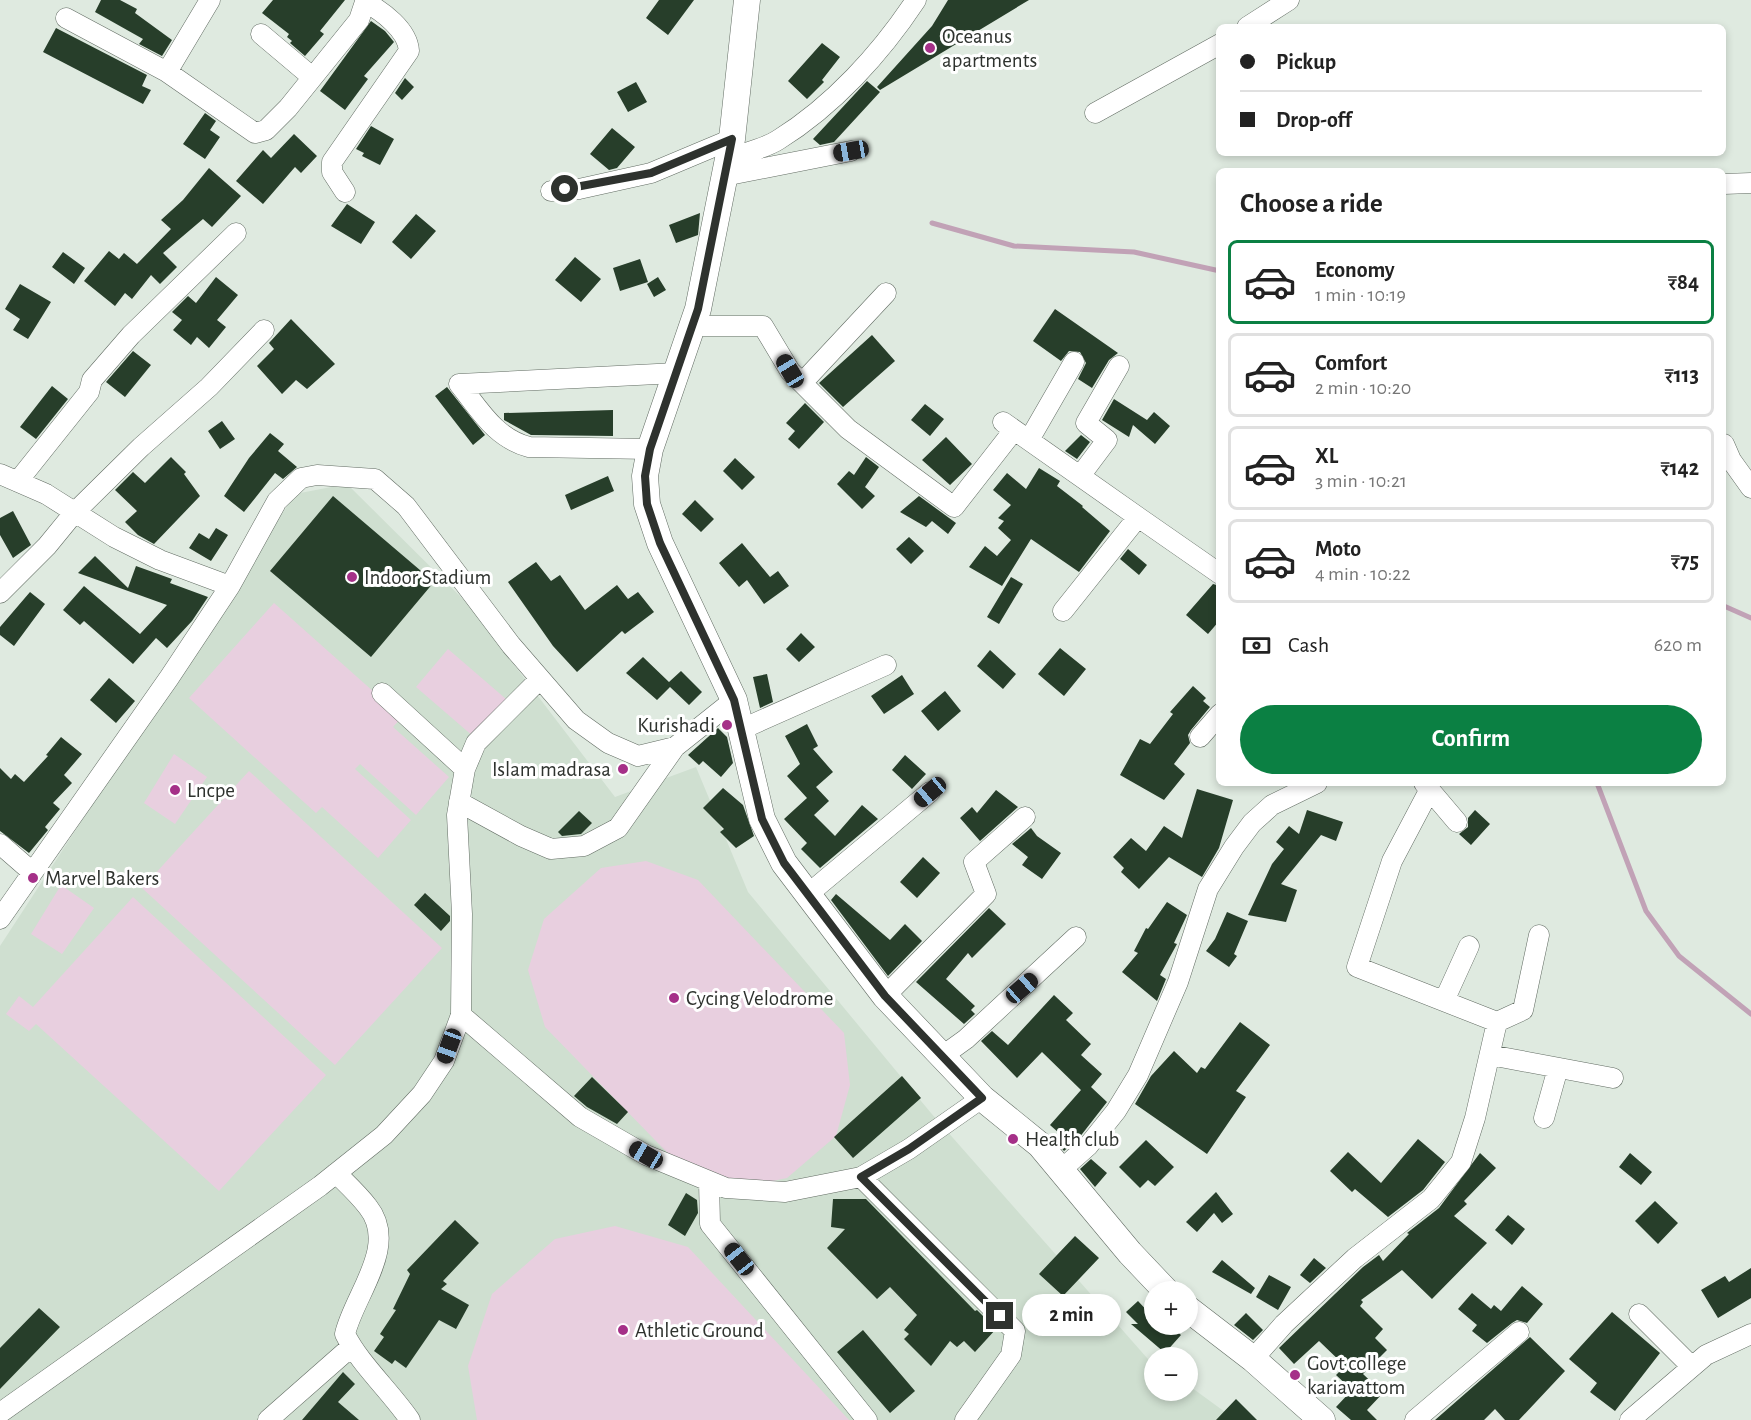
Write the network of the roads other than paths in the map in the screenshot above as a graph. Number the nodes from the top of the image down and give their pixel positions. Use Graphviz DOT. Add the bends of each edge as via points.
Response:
graph roads {
  1 [pos="210,0"];
  2 [pos="747,0"];
  3 [pos="916,0"];
  4 [pos="1289,0"];
  5 [pos="364,1"];
  6 [pos="66,18"];
  7 [pos="1252,24"];
  8 [pos="261,34"];
  9 [pos="1216,46"];
  10 [pos="167,72"];
  11 [pos="312,77"];
  12 [pos="1095,113"];
  13 [pos="851,151"];
  14 [pos="728,158"];
  15 [pos="1751,183"];
  16 [pos="1726,184"];
  17 [pos="551,190"];
  18 [pos="345,192"];
  19 [pos="236,233"];
  20 [pos="885,293"];
  21 [pos="693,326"];
  22 [pos="264,330"];
  23 [pos="1074,362"];
  24 [pos="1119,366"];
  25 [pos="677,373"];
  26 [pos="801,383"];
  27 [pos="1016,431"];
  28 [pos="650,449"];
  29 [pos="1726,449"];
  30 [pos="1080,476"];
  31 [pos="9,478"];
  32 [pos="1751,488"];
  33 [pos="74,513"];
  34 [pos="1138,517"];
  35 [pos="1216,571"];
  36 [pos="230,586"];
  37 [pos="0,593"];
  38 [pos="1063,611"];
  39 [pos="886,665"];
  40 [pos="540,679"];
  41 [pos="382,693"];
  42 [pos="734,700"];
  43 [pos="1216,719"];
  44 [pos="742,729"];
  45 [pos="1200,737"];
  46 [pos="675,747"];
  47 [pos="465,769"];
  48 [pos="1311,786"];
  49 [pos="1427,786"];
  50 [pos="930,792"];
  51 [pos="459,802"];
  52 [pos="1025,817"];
  53 [pos="1457,822"];
  54 [pos="0,844"];
  55 [pos="31,871"];
  56 [pos="807,894"];
  57 [pos="0,919"];
  58 [pos="1539,935"];
  59 [pos="1076,937"];
  60 [pos="1469,946"];
  61 [pos="885,996"];
  62 [pos="1444,1001"];
  63 [pos="461,1015"];
  64 [pos="1497,1022"];
  65 [pos="1490,1055"];
  66 [pos="941,1057"];
  67 [pos="1558,1068"];
  68 [pos="1612,1078"];
  69 [pos="982,1098"];
  70 [pos="1544,1118"];
  71 [pos="1062,1169"];
  72 [pos="336,1173"];
  73 [pos="861,1177"];
  74 [pos="709,1181"];
  75 [pos="1157,1281"];
  76 [pos="1639,1314"];
  77 [pos="1198,1317"];
  78 [pos="1519,1332"];
  79 [pos="1751,1334"];
  80 [pos="351,1347"];
  81 [pos="1253,1359"];
  82 [pos="1691,1366"];
  83 [pos="0,1413"];
  84 [pos="268,1420"];
  85 [pos="410,1420"];
  86 [pos="867,1420"];
  87 [pos="964,1420"];
  88 [pos="1322,1420"];
  89 [pos="1415,1420"];
  90 [pos="1630,1420"];
  1 -- 10 [label="street"];
  2 -- 14 [label="main road"];
  3 -- 14 [label="street" via="889,38 823,106 776,141"];
  4 -- 7 [label="street"];
  5 -- 11 [label="street" via="359,20"];
  5 -- 18 [label="street" via="404,34 409,51 332,162 332,172"];
  6 -- 10 [label="street"];
  8 -- 11 [label="street"];
  9 -- 12 [label="street"];
  10 -- 11 [label="street" via="255,133 266,130"];
  13 -- 14 [label="street"];
  14 -- 17 [label="street" via="579,189"];
  14 -- 21 [label="main road"];
  15 -- 16 [label="street"];
  19 -- 31 [label="street" via="131,335 92,380 89,392"];
  20 -- 26 [label="street"];
  21 -- 25 [label="main road"];
  21 -- 26 [label="street" via="763,326"];
  22 -- 33 [label="street"];
  23 -- 27 [label="street"];
  24 -- 30 [label="street" via="1086,423 1107,440"];
  25 -- 28 [label="main road"];
  25 -- 28 [label="street" via="459,384 497,431 511,442 528,447"];
  26 -- 27 [label="street" via="848,429 954,507"];
  27 -- 30 [label="street"];
  28 -- 42 [label="main road" via="645,476 647,504 660,543"];
  29 -- 32 [label="street"];
  30 -- 34 [label="street"];
  31 -- 33 [label="street" via="46,494"];
  33 -- 36 [label="street" via="160,560"];
  33 -- 37 [label="street"];
  34 -- 35 [label="street"];
  34 -- 38 [label="street"];
  36 -- 40 [label="street" via="277,501 301,478 317,475 375,479 406,506"];
  36 -- 55 [label="street"];
  39 -- 44 [label="street"];
  40 -- 46 [label="street" via="576,720 608,743 638,756"];
  40 -- 47 [label="street" via="476,743"];
  41 -- 47 [label="street"];
  42 -- 44 [label="main road"];
  42 -- 46 [label="street"];
  43 -- 45 [label="street"];
  44 -- 56 [label="main road" via="762,819 784,863"];
  46 -- 51 [label="street" via="618,828 584,846 551,849"];
  47 -- 51 [label="street"];
  48 -- 71 [label="street" via="1272,805 1234,847 1208,889 1171,1002 1138,1075 1116,1112 1088,1146"];
  49 -- 53 [label="street"];
  49 -- 62 [label="street" via="1392,861 1357,967"];
  50 -- 56 [label="street"];
  51 -- 63 [label="street"];
  52 -- 61 [label="street" via="974,862 986,894"];
  54 -- 55 [label="street"];
  55 -- 57 [label="street"];
  56 -- 61 [label="main road"];
  58 -- 64 [label="street" via="1523,1010"];
  59 -- 66 [label="street" via="966,1039"];
  60 -- 62 [label="street"];
  61 -- 66 [label="main road"];
  62 -- 64 [label="street"];
  63 -- 72 [label="street" via="444,1061 422,1094 384,1135"];
  63 -- 74 [label="street" via="580,1117 646,1155"];
  64 -- 65 [label="street"];
  65 -- 67 [label="street"];
  65 -- 81 [label="street" via="1461,1162 1431,1199 1354,1258"];
  66 -- 69 [label="main road"];
  67 -- 68 [label="street"];
  67 -- 70 [label="street"];
  69 -- 71 [label="main road" via="1040,1145"];
  69 -- 73 [label="street"];
  71 -- 75 [label="main road"];
  72 -- 80 [label="street" via="370,1208 378,1224 380,1242 348,1322 345,1334"];
  72 -- 83 [label="street"];
  73 -- 74 [label="street" via="785,1192 726,1188"];
  73 -- 87 [label="street" via="1015,1331 1011,1355"];
  74 -- 86 [label="street" via="711,1224"];
  76 -- 82 [label="street"];
  77 -- 81 [label="main road"];
  78 -- 89 [label="street"];
  79 -- 82 [label="street"];
  80 -- 84 [label="street"];
  80 -- 85 [label="street"];
  81 -- 88 [label="main road"];
  82 -- 90 [label="street"];
}
